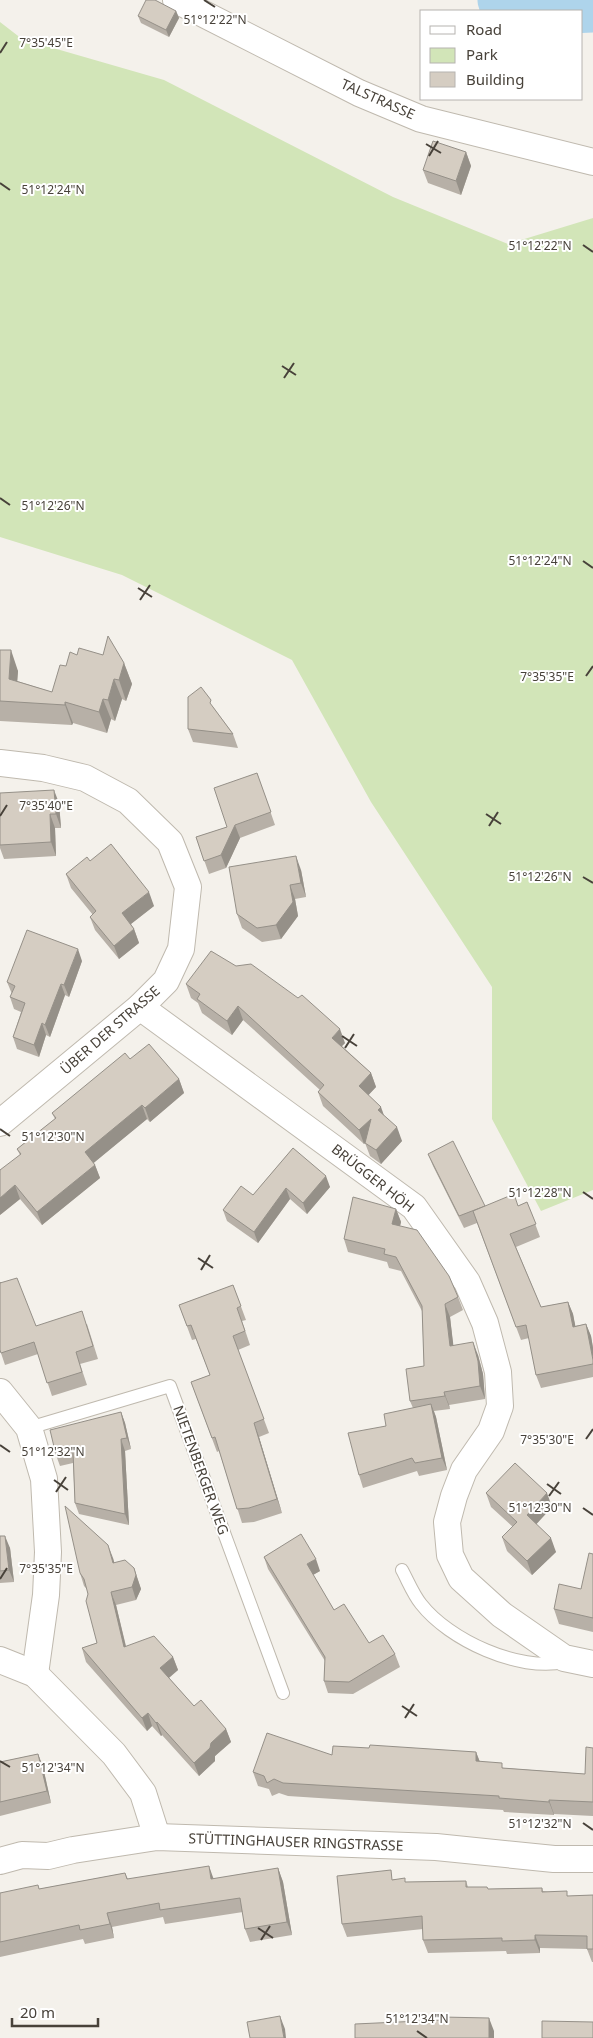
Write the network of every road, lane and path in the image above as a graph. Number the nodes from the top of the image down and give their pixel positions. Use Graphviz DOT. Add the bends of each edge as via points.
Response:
graph roads {
  1 [pos="176,0"];
  2 [pos="593,162"];
  3 [pos="0,763"];
  4 [pos="140,1008"];
  5 [pos="0,1123"];
  6 [pos="0,1392"];
  7 [pos="29,1428"];
  8 [pos="402,1570"];
  9 [pos="0,1660"];
  10 [pos="583,1662"];
  11 [pos="35,1674"];
  12 [pos="283,1693"];
  13 [pos="157,1837"];
  14 [pos="593,1859"];
  15 [pos="0,1861"];
  1 -- 2 [label="street, TALSTRASSE" via="359,92 421,119"];
  3 -- 4 [label="street, ÜBER DER STRASSE" via="43,768 85,778 128,801 170,842 188,887 181,949 166,981"];
  4 -- 5 [label="street, ÜBER DER STRASSE"];
  4 -- 10 [label="street, BRÜGGER HÖH" via="414,1207 467,1282 488,1331 498,1372 500,1406 491,1431 464,1470 454,1496 447,1522 450,1555 461,1578 502,1616 564,1658"];
  6 -- 7 [label="street"];
  7 -- 11 [label="street" via="44,1479 48,1552 46,1595"];
  7 -- 12 [label="lane, NIETENBERGER WEG" via="170,1386"];
  8 -- 10 [label="lane" via="421,1604 448,1631 483,1651 522,1661"];
  9 -- 11 [label="street"];
  11 -- 13 [label="street" via="114,1754 142,1793"];
  13 -- 14 [label="street, STÜTTINGHAUSER RINGSTRASSE" via="426,1847 554,1859"];
  13 -- 15 [label="street, STÜTTINGHAUSER RINGSTRASSE" via="48,1856 22,1855"];
}
